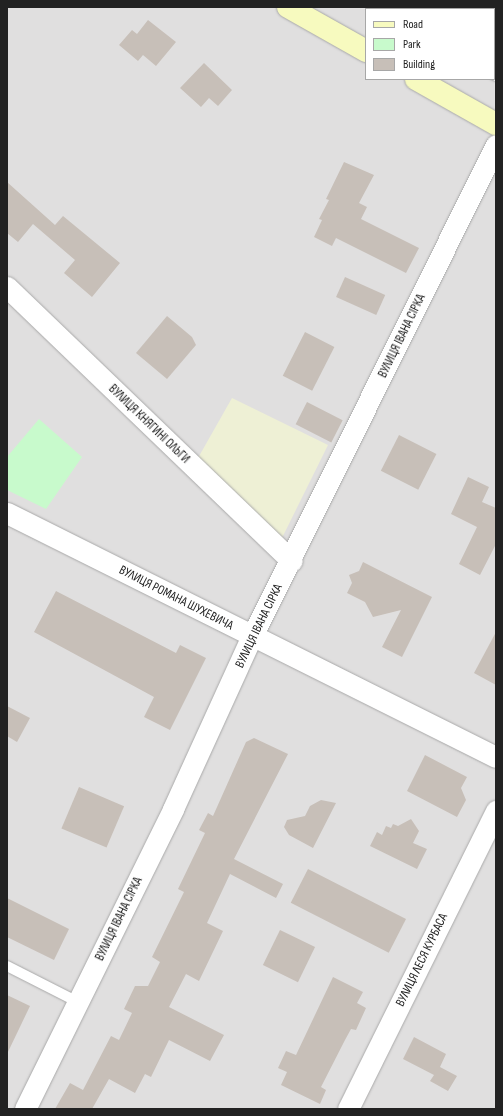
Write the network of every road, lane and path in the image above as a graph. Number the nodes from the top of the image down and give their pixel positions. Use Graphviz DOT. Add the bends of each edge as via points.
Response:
graph roads {
  1 [pos="288,7"];
  2 [pos="365,50"];
  3 [pos="418,80"];
  4 [pos="496,124"];
  5 [pos="496,145"];
  6 [pos="7,287"];
  7 [pos="7,513"];
  8 [pos="292,561"];
  9 [pos="252,636"];
  10 [pos="496,757"];
  11 [pos="496,811"];
  12 [pos="7,966"];
  13 [pos="78,1002"];
  14 [pos="25,1109"];
  15 [pos="348,1109"];
  1 -- 2 [label="street"];
  3 -- 4 [label="street"];
  5 -- 8 [label="street, ВУЛИЦЯ ІВАНА СІРКА"];
  6 -- 8 [label="street, ВУЛИЦЯ КНЯГИНІ ОЛЬГИ"];
  7 -- 9 [label="street, ВУЛИЦЯ РОМАНА ШУХЕВИЧА"];
  8 -- 9 [label="street, ВУЛИЦЯ ІВАНА СІРКА"];
  9 -- 10 [label="street, ВУЛИЦЯ РОМАНА ШУХЕВИЧА"];
  9 -- 13 [label="street, ВУЛИЦЯ ІВАНА СІРКА"];
  11 -- 15 [label="street, ВУЛИЦЯ ЛЕСЯ КУРБАСА"];
  12 -- 13 [label="lane"];
  13 -- 14 [label="street, ВУЛИЦЯ ІВАНА СІРКА"];
}
